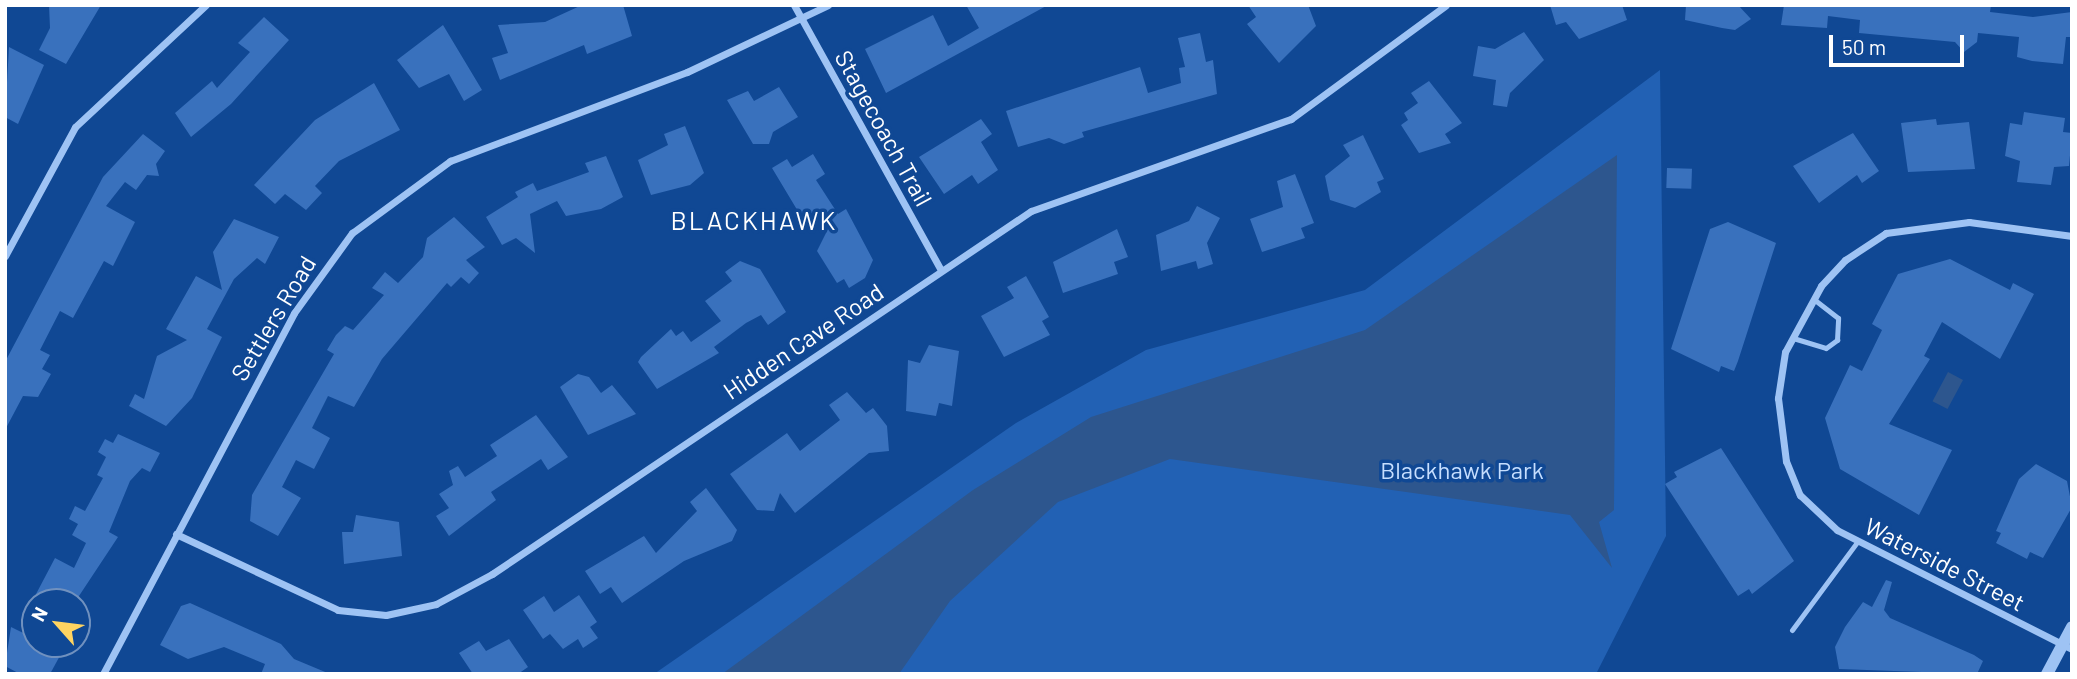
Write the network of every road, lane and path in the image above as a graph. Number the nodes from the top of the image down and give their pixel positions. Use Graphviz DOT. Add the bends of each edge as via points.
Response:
graph roads {
  1 [pos="206,5"];
  2 [pos="793,5"];
  3 [pos="828,5"];
  4 [pos="1446,5"];
  5 [pos="802,20"];
  6 [pos="2072,236"];
  7 [pos="5,256"];
  8 [pos="941,270"];
  9 [pos="1814,299"];
  10 [pos="1793,338"];
  11 [pos="176,534"];
  12 [pos="1857,542"];
  13 [pos="2072,627"];
  14 [pos="1792,631"];
  15 [pos="2067,647"];
  16 [pos="103,674"];
  17 [pos="2047,674"];
  1 -- 7 [label="street" via="75,127"];
  2 -- 5 [label="street, Stagecoach Trail"];
  3 -- 5 [label="street, Settlers Road"];
  4 -- 8 [label="street, Hidden Cave Road" via="1291,119 1045,203"];
  5 -- 8 [label="street, Stagecoach Trail"];
  5 -- 11 [label="street, Settlers Road" via="687,72 450,160 352,233 294,313"];
  6 -- 9 [label="street, Waterside Street" via="1969,222 1897,230 1845,260"];
  8 -- 11 [label="street, Hidden Cave Road" via="492,574 436,604 386,615 338,610"];
  9 -- 10 [label="street, Waterside Street"];
  9 -- 10 [label="lane" via="1838,317 1837,340 1826,348"];
  10 -- 12 [label="street, Waterside Street" via="1778,398 1786,461 1800,495"];
  11 -- 16 [label="street, Settlers Road"];
  12 -- 14 [label="lane"];
  12 -- 15 [label="street, Waterside Street"];
  13 -- 15 [label="street"];
  15 -- 17 [label="street"];
}
